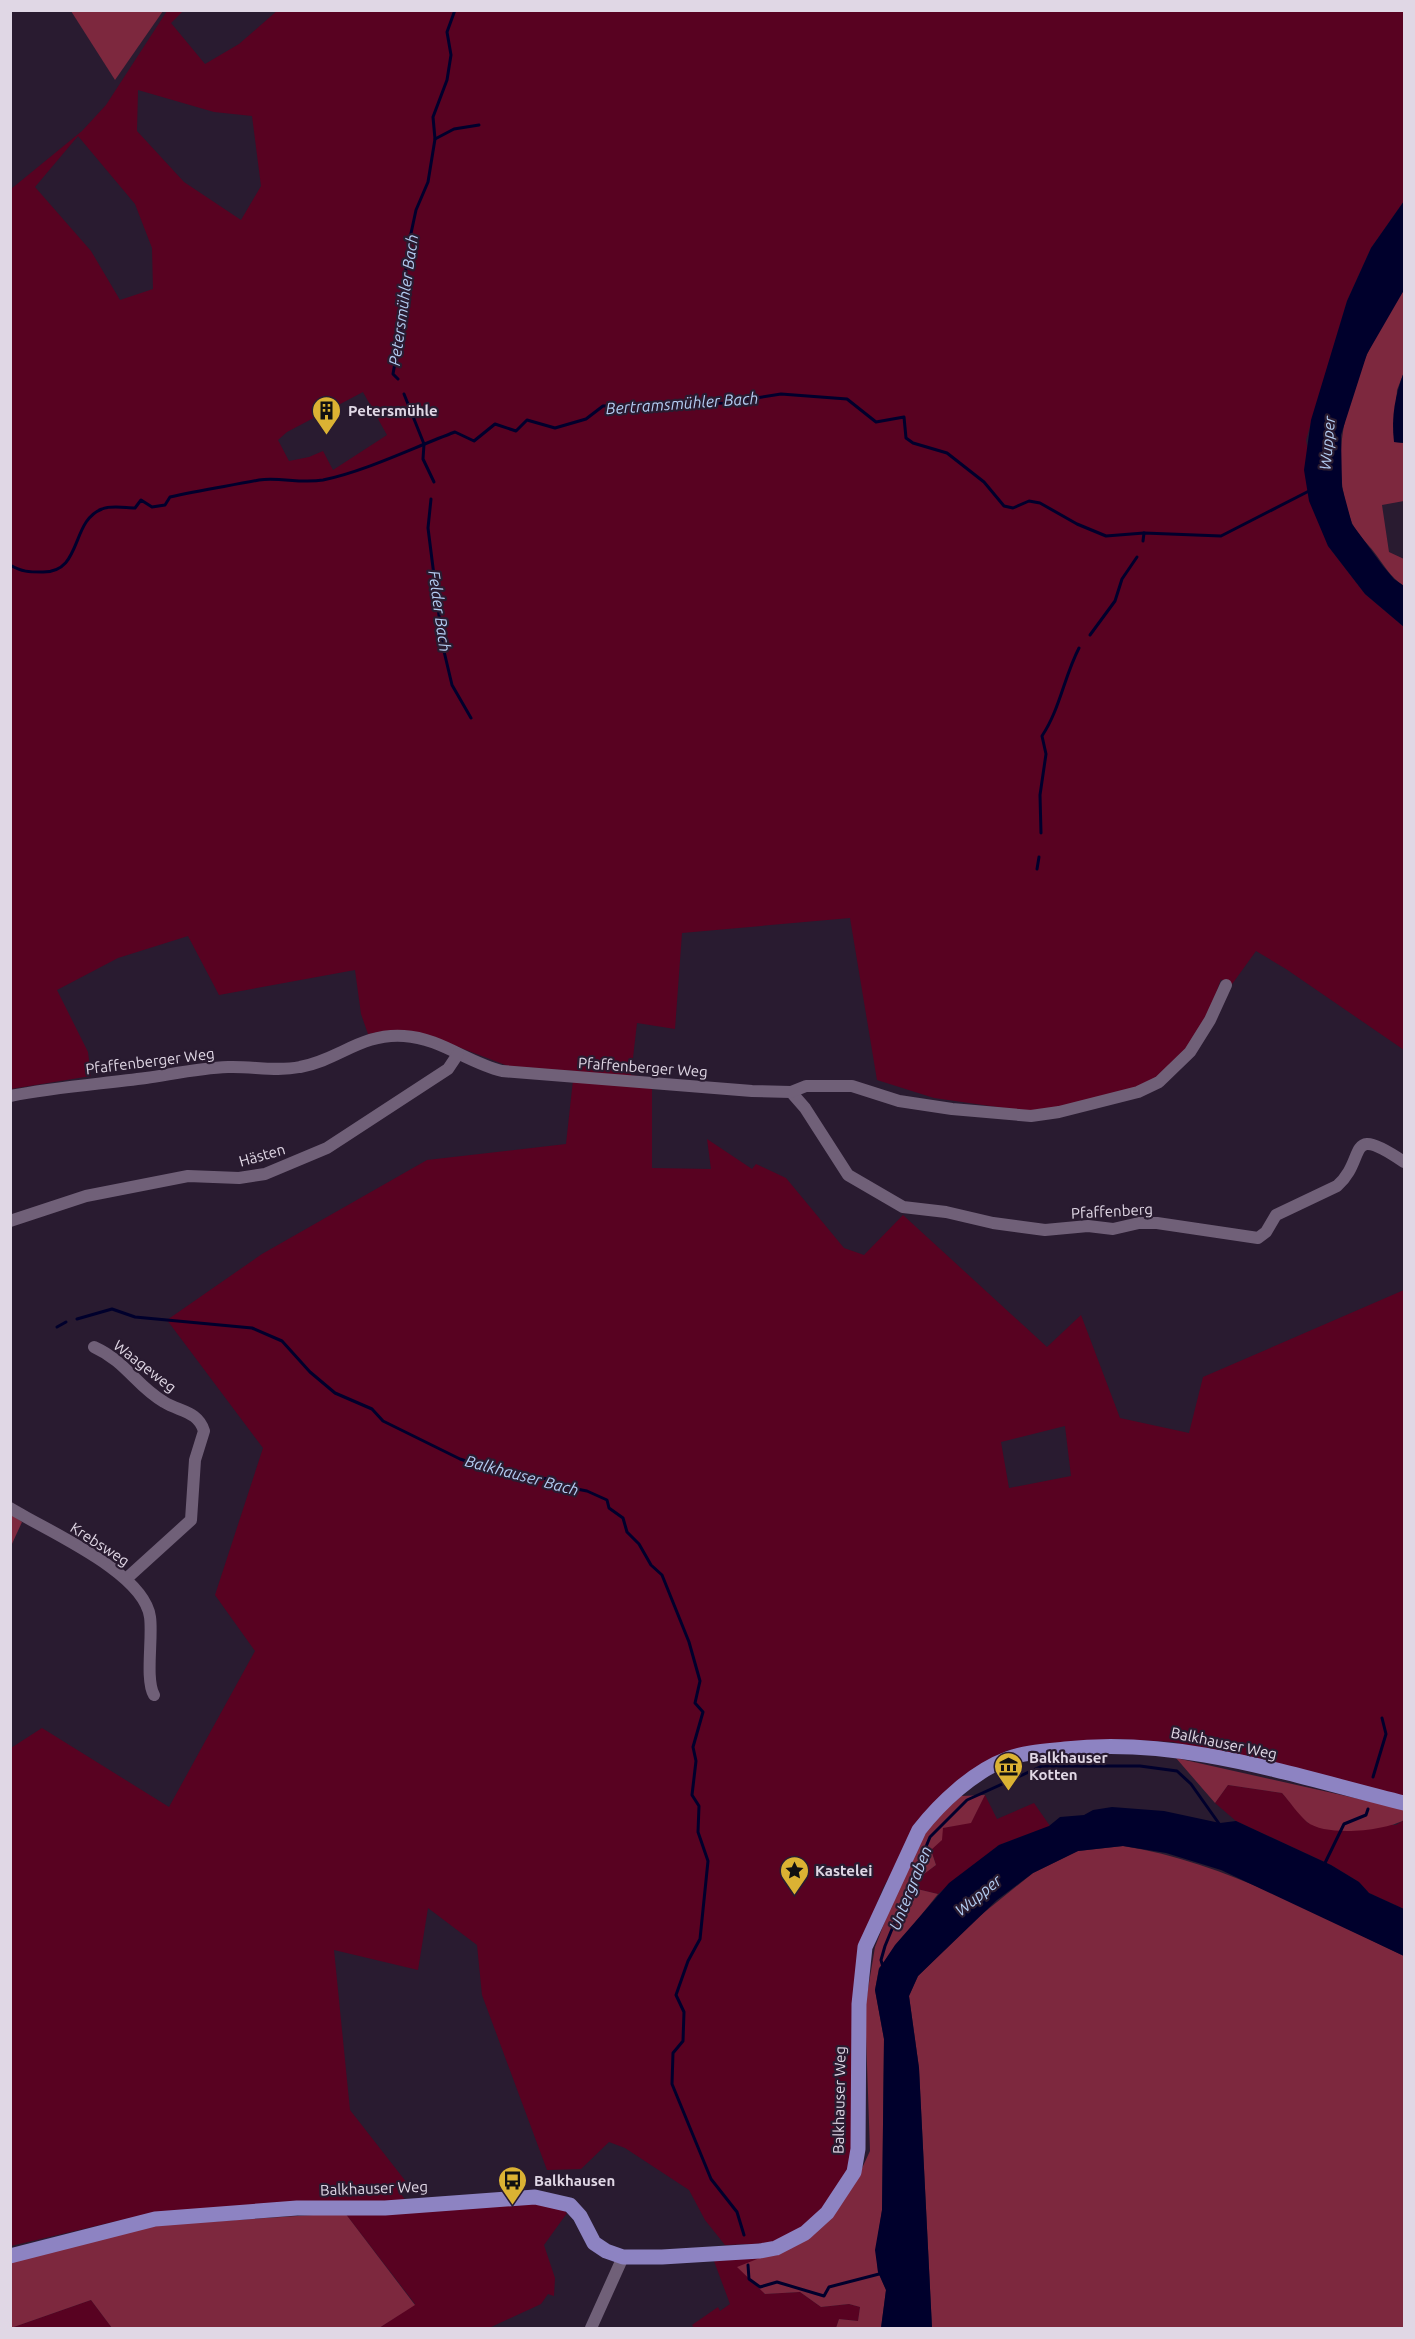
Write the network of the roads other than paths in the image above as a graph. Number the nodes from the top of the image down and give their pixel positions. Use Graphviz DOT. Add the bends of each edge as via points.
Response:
graph roads {
  1 [pos="1226,985"];
  2 [pos="458,1054"];
  3 [pos="791,1092"];
  4 [pos="10,1096"];
  5 [pos="1404,1162"];
  6 [pos="10,1221"];
  7 [pos="94,1347"];
  8 [pos="10,1508"];
  9 [pos="126,1579"];
  10 [pos="154,1695"];
  11 [pos="1404,1803"];
  12 [pos="10,2256"];
  13 [pos="623,2257"];
  14 [pos="591,2328"];
  1 -- 3 [label="street, Pfaffenberger Weg" via="1190,1052 1159,1082 1138,1092 1031,1116 913,1103 852,1086 806,1086"];
  2 -- 3 [label="street, Pfaffenberger Weg" via="502,1071"];
  2 -- 4 [label="street, Pfaffenberger Weg" via="423,1039 390,1035 357,1043 303,1067 228,1067 47,1088"];
  2 -- 6 [label="street, Hästen" via="448,1069 327,1148 265,1174 239,1178 188,1176 86,1196"];
  3 -- 5 [label="street, Pfaffenberg" via="843,1169 866,1188 903,1207 1045,1230 1088,1226 1113,1229 1158,1223 1258,1238 1276,1215 1344,1180 1358,1148 1364,1144 1372,1144"];
  7 -- 9 [label="street, Waageweg" via="122,1362 163,1402 192,1414 204,1431 195,1460 191,1520"];
  8 -- 9 [label="street, Krebsweg"];
  9 -- 10 [label="street, Krebsweg" via="150,1612"];
  11 -- 13 [label="main road, Balkhauser Weg" via="1193,1752 1152,1747 1045,1751 1008,1759 986,1770 920,1830 868,1937 859,2004 858,2149 854,2172 842,2194 805,2233 776,2248 731,2254"];
  12 -- 13 [label="main road, Balkhauser Weg" via="155,2219 289,2208 385,2208 535,2197 570,2205 594,2243"];
  13 -- 14 [label="street"];
}
